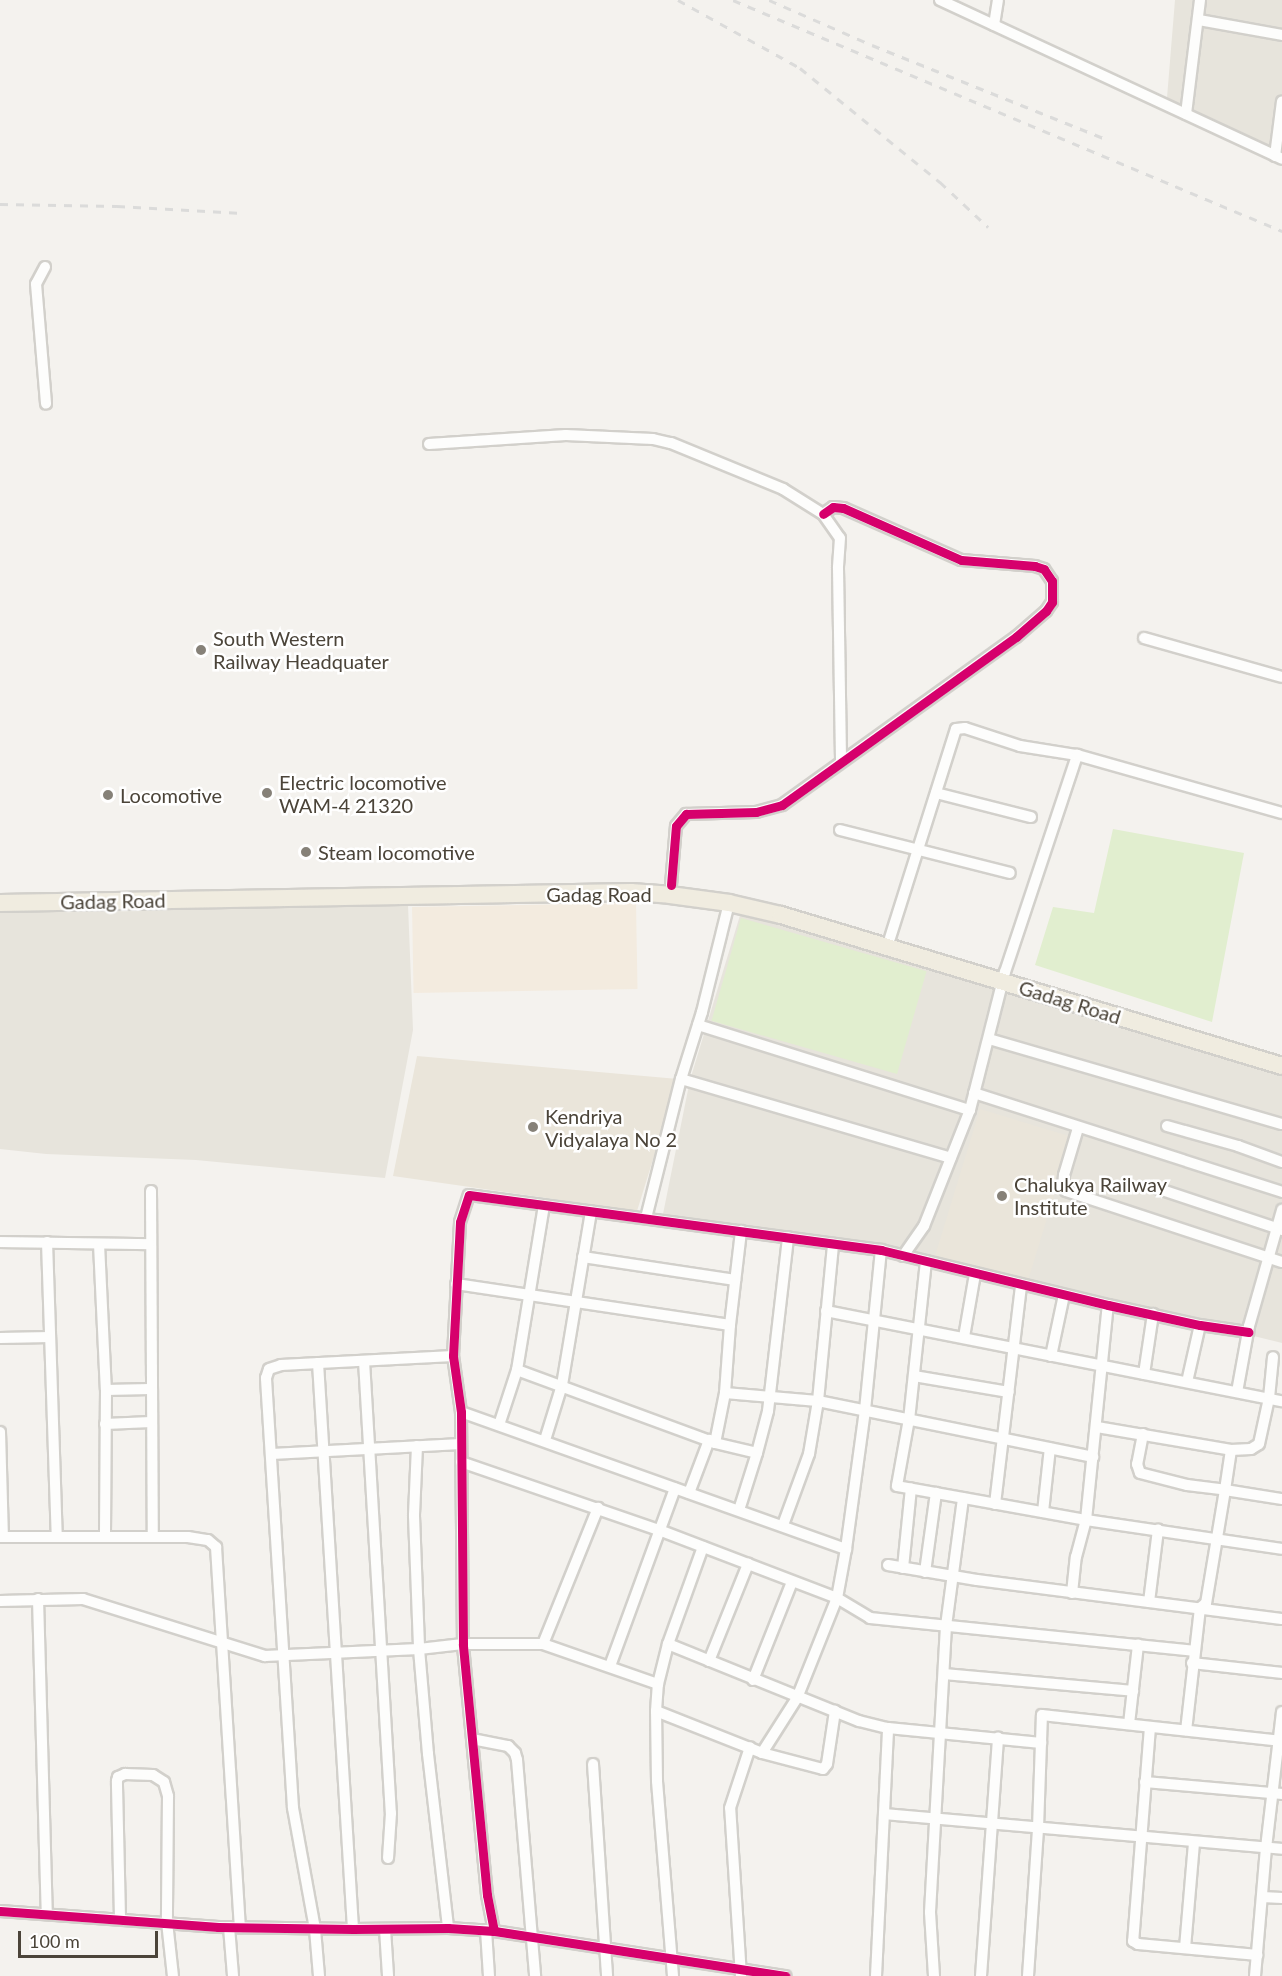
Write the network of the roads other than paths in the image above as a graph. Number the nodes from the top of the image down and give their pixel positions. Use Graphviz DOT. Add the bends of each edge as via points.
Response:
graph roads {
  1 [pos="940,0"];
  2 [pos="998,0"];
  3 [pos="1200,0"];
  4 [pos="1199,20"];
  5 [pos="994,25"];
  6 [pos="1282,35"];
  7 [pos="1282,101"];
  8 [pos="1186,114"];
  9 [pos="1278,158"];
  10 [pos="45,267"];
  11 [pos="46,404"];
  12 [pos="429,444"];
  13 [pos="823,514"];
  14 [pos="1143,638"];
  15 [pos="1282,677"];
  16 [pos="1077,755"];
  17 [pos="841,760"];
  18 [pos="936,793"];
  19 [pos="1282,813"];
  20 [pos="1031,817"];
  21 [pos="840,830"];
  22 [pos="919,850"];
  23 [pos="1010,873"];
  24 [pos="671,885"];
  25 [pos="0,893"];
  26 [pos="0,903"];
  27 [pos="729,903"];
  28 [pos="890,938"];
  29 [pos="1003,977"];
  30 [pos="698,1025"];
  31 [pos="989,1038"];
  32 [pos="1282,1056"];
  33 [pos="1282,1066"];
  34 [pos="681,1079"];
  35 [pos="974,1093"];
  36 [pos="970,1110"];
  37 [pos="1282,1124"];
  38 [pos="1167,1126"];
  39 [pos="1078,1128"];
  40 [pos="951,1158"];
  41 [pos="1282,1162"];
  42 [pos="1159,1189"];
  43 [pos="151,1191"];
  44 [pos="1282,1192"];
  45 [pos="544,1205"];
  46 [pos="1282,1210"];
  47 [pos="591,1211"];
  48 [pos="646,1218"];
  49 [pos="1280,1230"];
  50 [pos="741,1231"];
  51 [pos="788,1238"];
  52 [pos="0,1242"];
  53 [pos="47,1242"];
  54 [pos="99,1244"];
  55 [pos="149,1244"];
  56 [pos="833,1244"];
  57 [pos="881,1250"];
  58 [pos="903,1256"];
  59 [pos="583,1257"];
  60 [pos="1269,1258"];
  61 [pos="926,1261"];
  62 [pos="1282,1262"];
  63 [pos="975,1274"];
  64 [pos="735,1280"];
  65 [pos="456,1284"];
  66 [pos="1021,1285"];
  67 [pos="528,1294"];
  68 [pos="1064,1295"];
  69 [pos="576,1301"];
  70 [pos="1108,1305"];
  71 [pos="826,1311"];
  72 [pos="1153,1314"];
  73 [pos="874,1320"];
  74 [pos="730,1325"];
  75 [pos="1200,1325"];
  76 [pos="918,1328"];
  77 [pos="1248,1332"];
  78 [pos="50,1337"];
  79 [pos="964,1337"];
  80 [pos="0,1338"];
  81 [pos="1013,1348"];
  82 [pos="453,1356"];
  83 [pos="1052,1356"];
  84 [pos="1273,1357"];
  85 [pos="364,1361"];
  86 [pos="318,1363"];
  87 [pos="1100,1366"];
  88 [pos="517,1370"];
  89 [pos="1144,1374"];
  90 [pos="914,1376"];
  91 [pos="1187,1382"];
  92 [pos="562,1385"];
  93 [pos="150,1389"];
  94 [pos="106,1390"];
  95 [pos="1009,1392"];
  96 [pos="1237,1392"];
  97 [pos="725,1393"];
  98 [pos="770,1395"];
  99 [pos="1269,1398"];
  100 [pos="818,1401"];
  101 [pos="1282,1401"];
  102 [pos="865,1410"];
  103 [pos="461,1412"];
  104 [pos="909,1419"];
  105 [pos="150,1422"];
  106 [pos="105,1424"];
  107 [pos="499,1425"];
  108 [pos="1097,1427"];
  109 [pos="0,1432"];
  110 [pos="1143,1434"];
  111 [pos="1005,1438"];
  112 [pos="545,1440"];
  113 [pos="712,1442"];
  114 [pos="461,1444"];
  115 [pos="417,1446"];
  116 [pos="369,1448"];
  117 [pos="1050,1448"];
  118 [pos="324,1450"];
  119 [pos="1231,1450"];
  120 [pos="758,1453"];
  121 [pos="273,1454"];
  122 [pos="1093,1457"];
  123 [pos="461,1462"];
  124 [pos="675,1488"];
  125 [pos="911,1488"];
  126 [pos="1225,1490"];
  127 [pos="689,1493"];
  128 [pos="936,1493"];
  129 [pos="963,1498"];
  130 [pos="1282,1499"];
  131 [pos="995,1504"];
  132 [pos="598,1508"];
  133 [pos="739,1510"];
  134 [pos="1043,1512"];
  135 [pos="1086,1520"];
  136 [pos="783,1525"];
  137 [pos="659,1530"];
  138 [pos="1158,1530"];
  139 [pos="2,1537"];
  140 [pos="57,1537"];
  141 [pos="105,1537"];
  142 [pos="153,1537"];
  143 [pos="1218,1539"];
  144 [pos="703,1547"];
  145 [pos="846,1549"];
  146 [pos="1282,1549"];
  147 [pos="748,1564"];
  148 [pos="888,1565"];
  149 [pos="903,1568"];
  150 [pos="925,1572"];
  151 [pos="951,1576"];
  152 [pos="792,1582"];
  153 [pos="1072,1593"];
  154 [pos="837,1598"];
  155 [pos="38,1599"];
  156 [pos="0,1601"];
  157 [pos="1149,1602"];
  158 [pos="1200,1608"];
  159 [pos="1282,1619"];
  160 [pos="946,1626"];
  161 [pos="224,1644"];
  162 [pos="463,1644"];
  163 [pos="543,1644"];
  164 [pos="668,1644"];
  165 [pos="1138,1645"];
  166 [pos="419,1650"];
  167 [pos="381,1651"];
  168 [pos="1193,1651"];
  169 [pos="336,1654"];
  170 [pos="285,1656"];
  171 [pos="709,1661"];
  172 [pos="1192,1663"];
  173 [pos="610,1666"];
  174 [pos="1282,1673"];
  175 [pos="944,1674"];
  176 [pos="753,1680"];
  177 [pos="658,1684"];
  178 [pos="1133,1691"];
  179 [pos="797,1698"];
  180 [pos="656,1711"];
  181 [pos="835,1712"];
  182 [pos="1282,1712"];
  183 [pos="1129,1724"];
  184 [pos="1150,1727"];
  185 [pos="888,1728"];
  186 [pos="1186,1730"];
  187 [pos="941,1733"];
  188 [pos="998,1737"];
  189 [pos="472,1739"];
  190 [pos="1280,1741"];
  191 [pos="1041,1743"];
  192 [pos="750,1747"];
  193 [pos="762,1753"];
  194 [pos="593,1764"];
  195 [pos="1145,1782"];
  196 [pos="1277,1793"];
  197 [pos="884,1814"];
  198 [pos="937,1820"];
  199 [pos="991,1825"];
  200 [pos="1038,1828"];
  201 [pos="1140,1837"];
  202 [pos="1194,1842"];
  203 [pos="1266,1848"];
  204 [pos="1282,1849"];
  205 [pos="388,1858"];
  206 [pos="1262,1897"];
  207 [pos="1282,1898"];
  208 [pos="0,1911"];
  209 [pos="47,1914"];
  210 [pos="120,1918"];
  211 [pos="167,1922"];
  212 [pos="235,1927"];
  213 [pos="448,1928"];
  214 [pos="315,1929"];
  215 [pos="353,1929"];
  216 [pos="385,1929"];
  217 [pos="490,1930"];
  218 [pos="533,1936"];
  219 [pos="604,1947"];
  220 [pos="1185,1948"];
  221 [pos="1257,1955"];
  222 [pos="671,1959"];
  223 [pos="741,1972"];
  224 [pos="174,1976"];
  225 [pos="233,1976"];
  226 [pos="319,1976"];
  227 [pos="388,1976"];
  228 [pos="489,1976"];
  229 [pos="535,1976"];
  230 [pos="607,1976"];
  231 [pos="673,1976"];
  232 [pos="786,1976"];
  233 [pos="876,1976"];
  234 [pos="934,1976"];
  235 [pos="981,1976"];
  236 [pos="1028,1976"];
  237 [pos="1255,1976"];
  1 -- 5 [label="street"];
  2 -- 5 [label="street"];
  3 -- 4 [label="street"];
  4 -- 6 [label="street"];
  4 -- 8 [label="street"];
  5 -- 8 [label="street"];
  7 -- 9 [label="street"];
  8 -- 9 [label="street"];
  10 -- 11 [label="street" via="36,284"];
  12 -- 13 [label="street" via="566,435 652,439 783,489"];
  13 -- 17 [label="street" via="840,538"];
  13 -- 17 [label="street" via="833,507 843,508 962,560 1035,566 1049,574 1053,591 1046,611 1016,637"];
  14 -- 15 [label="street"];
  16 -- 18 [label="street" via="1020,746 960,728 953,736"];
  16 -- 19 [label="street"];
  16 -- 29 [label="street"];
  17 -- 24 [label="street" via="782,805 769,810 686,814 676,826"];
  18 -- 20 [label="street"];
  18 -- 22 [label="street"];
  21 -- 22 [label="street"];
  22 -- 23 [label="street"];
  22 -- 28 [label="street"];
  24 -- 25 [label="highway, Gadag Road" via="631,882"];
  24 -- 28 [label="highway, Gadag Road" via="773,903"];
  26 -- 27 [label="highway, Gadag Road" via="631,892"];
  27 -- 29 [label="highway, Gadag Road"];
  27 -- 30 [label="street"];
  28 -- 29 [label="highway, Gadag Road"];
  29 -- 31 [label="street"];
  29 -- 32 [label="highway, Gadag Road"];
  29 -- 33 [label="highway, Gadag Road"];
  30 -- 34 [label="street"];
  30 -- 36 [label="street"];
  31 -- 35 [label="street"];
  31 -- 37 [label="street"];
  34 -- 40 [label="street"];
  34 -- 48 [label="street"];
  35 -- 36 [label="street"];
  35 -- 39 [label="street"];
  36 -- 40 [label="street"];
  38 -- 41 [label="street"];
  39 -- 44 [label="street"];
  39 -- 60 [label="street" via="1064,1175 1066,1191"];
  40 -- 58 [label="street" via="924,1226"];
  42 -- 49 [label="street"];
  43 -- 55 [label="street"];
  45 -- 47 [label="street"];
  45 -- 65 [label="street" via="469,1195 460,1222"];
  45 -- 67 [label="street"];
  46 -- 49 [label="street"];
  47 -- 48 [label="street"];
  47 -- 59 [label="street"];
  48 -- 50 [label="street"];
  49 -- 60 [label="street"];
  50 -- 51 [label="street"];
  50 -- 64 [label="street"];
  51 -- 56 [label="street"];
  51 -- 98 [label="street"];
  52 -- 53 [label="street"];
  53 -- 54 [label="street"];
  53 -- 78 [label="street"];
  54 -- 55 [label="street"];
  54 -- 94 [label="street"];
  55 -- 93 [label="street"];
  56 -- 57 [label="street"];
  56 -- 71 [label="street"];
  57 -- 58 [label="street"];
  57 -- 73 [label="street"];
  58 -- 61 [label="street"];
  59 -- 64 [label="street"];
  59 -- 69 [label="street"];
  60 -- 62 [label="street"];
  60 -- 77 [label="street"];
  61 -- 63 [label="street"];
  61 -- 76 [label="street"];
  63 -- 66 [label="street"];
  63 -- 79 [label="street"];
  64 -- 74 [label="street"];
  65 -- 67 [label="street"];
  65 -- 82 [label="street"];
  66 -- 68 [label="street"];
  66 -- 81 [label="street"];
  67 -- 69 [label="street"];
  67 -- 88 [label="street"];
  68 -- 70 [label="street"];
  68 -- 83 [label="street"];
  69 -- 74 [label="street"];
  69 -- 92 [label="street"];
  70 -- 72 [label="street"];
  70 -- 87 [label="street"];
  71 -- 73 [label="street"];
  71 -- 100 [label="street"];
  72 -- 75 [label="street"];
  72 -- 89 [label="street"];
  73 -- 76 [label="street"];
  73 -- 102 [label="street"];
  74 -- 97 [label="street"];
  75 -- 77 [label="street"];
  75 -- 91 [label="street"];
  76 -- 79 [label="street"];
  76 -- 90 [label="street"];
  77 -- 96 [label="street"];
  78 -- 80 [label="street"];
  78 -- 140 [label="street"];
  79 -- 81 [label="street"];
  81 -- 83 [label="street"];
  81 -- 95 [label="street"];
  82 -- 85 [label="street"];
  82 -- 103 [label="street"];
  83 -- 87 [label="street"];
  84 -- 99 [label="street"];
  85 -- 86 [label="street"];
  85 -- 116 [label="street"];
  86 -- 118 [label="street"];
  86 -- 121 [label="street" via="269,1369 266,1378"];
  87 -- 89 [label="street"];
  87 -- 108 [label="street"];
  88 -- 92 [label="street"];
  88 -- 107 [label="street"];
  89 -- 91 [label="street"];
  90 -- 95 [label="street"];
  90 -- 104 [label="street"];
  91 -- 96 [label="street"];
  92 -- 112 [label="street"];
  92 -- 113 [label="street"];
  93 -- 94 [label="street"];
  93 -- 105 [label="street"];
  94 -- 106 [label="street"];
  95 -- 111 [label="street"];
  96 -- 99 [label="street"];
  97 -- 98 [label="street"];
  97 -- 113 [label="street"];
  98 -- 100 [label="street"];
  98 -- 120 [label="street"];
  99 -- 101 [label="street"];
  99 -- 119 [label="street" via="1258,1444 1251,1449"];
  100 -- 102 [label="street"];
  100 -- 136 [label="street" via="809,1454"];
  102 -- 104 [label="street"];
  102 -- 145 [label="street"];
  103 -- 107 [label="street"];
  103 -- 114 [label="street"];
  104 -- 111 [label="street"];
  104 -- 125 [label="street" via="897,1486"];
  105 -- 106 [label="street"];
  105 -- 142 [label="street"];
  106 -- 141 [label="street"];
  107 -- 112 [label="street"];
  108 -- 110 [label="street"];
  108 -- 122 [label="street"];
  109 -- 139 [label="street"];
  110 -- 119 [label="street"];
  110 -- 126 [label="street" via="1137,1464 1140,1473"];
  111 -- 117 [label="street"];
  111 -- 131 [label="street"];
  112 -- 124 [label="street"];
  113 -- 120 [label="street"];
  113 -- 127 [label="street"];
  114 -- 115 [label="street"];
  114 -- 123 [label="street"];
  115 -- 116 [label="street"];
  115 -- 166 [label="street" via="414,1516"];
  116 -- 118 [label="street"];
  116 -- 167 [label="street"];
  117 -- 122 [label="street"];
  117 -- 134 [label="street"];
  118 -- 121 [label="street"];
  118 -- 169 [label="street"];
  119 -- 126 [label="street"];
  120 -- 133 [label="street"];
  121 -- 170 [label="street"];
  122 -- 135 [label="street"];
  123 -- 132 [label="street"];
  123 -- 162 [label="street"];
  124 -- 127 [label="street"];
  124 -- 137 [label="street"];
  125 -- 128 [label="street"];
  125 -- 149 [label="street"];
  126 -- 130 [label="street"];
  126 -- 143 [label="street"];
  127 -- 133 [label="street"];
  128 -- 129 [label="street"];
  128 -- 150 [label="street"];
  129 -- 131 [label="street"];
  129 -- 151 [label="street"];
  131 -- 134 [label="street"];
  132 -- 137 [label="street"];
  132 -- 163 [label="street"];
  133 -- 136 [label="street"];
  134 -- 135 [label="street"];
  135 -- 138 [label="street"];
  135 -- 153 [label="street"];
  136 -- 145 [label="street"];
  137 -- 144 [label="street"];
  137 -- 173 [label="street"];
  138 -- 143 [label="street"];
  138 -- 157 [label="street"];
  139 -- 140 [label="street"];
  140 -- 141 [label="street"];
  141 -- 142 [label="street"];
  142 -- 161 [label="street" via="203,1538 216,1548"];
  143 -- 146 [label="street"];
  143 -- 158 [label="street" via="1206,1603"];
  144 -- 147 [label="street"];
  144 -- 164 [label="street"];
  145 -- 154 [label="street"];
  147 -- 152 [label="street"];
  147 -- 171 [label="street"];
  148 -- 149 [label="street"];
  149 -- 150 [label="street"];
  150 -- 151 [label="street"];
  151 -- 153 [label="street"];
  151 -- 160 [label="street"];
  152 -- 154 [label="street"];
  152 -- 176 [label="street"];
  153 -- 157 [label="street"];
  154 -- 160 [label="street" via="870,1617"];
  154 -- 179 [label="street"];
  155 -- 156 [label="street"];
  155 -- 161 [label="street" via="83,1599"];
  155 -- 209 [label="street"];
  157 -- 158 [label="street"];
  158 -- 159 [label="street"];
  158 -- 168 [label="street"];
  160 -- 165 [label="street"];
  160 -- 175 [label="street"];
  161 -- 170 [label="street" via="265,1656"];
  161 -- 212 [label="street"];
  162 -- 163 [label="street"];
  162 -- 166 [label="street"];
  162 -- 189 [label="street"];
  163 -- 173 [label="street"];
  164 -- 171 [label="street"];
  164 -- 177 [label="street"];
  165 -- 168 [label="street"];
  165 -- 178 [label="street"];
  166 -- 167 [label="street"];
  166 -- 213 [label="street"];
  167 -- 169 [label="street"];
  167 -- 205 [label="street" via="391,1813"];
  168 -- 172 [label="street"];
  169 -- 170 [label="street"];
  169 -- 215 [label="street"];
  170 -- 214 [label="street" via="293,1808"];
  171 -- 176 [label="street"];
  172 -- 174 [label="street"];
  172 -- 186 [label="street"];
  173 -- 177 [label="street"];
  175 -- 178 [label="street"];
  175 -- 187 [label="street"];
  176 -- 179 [label="street"];
  177 -- 180 [label="street"];
  178 -- 183 [label="street"];
  179 -- 181 [label="street"];
  179 -- 193 [label="street"];
  180 -- 192 [label="street"];
  180 -- 222 [label="street" via="657,1781"];
  181 -- 185 [label="street"];
  181 -- 193 [label="street" via="822,1769"];
  182 -- 190 [label="street"];
  183 -- 184 [label="street"];
  183 -- 191 [label="street" via="1042,1715"];
  184 -- 186 [label="street"];
  184 -- 195 [label="street"];
  185 -- 187 [label="street"];
  185 -- 197 [label="street"];
  186 -- 190 [label="street"];
  187 -- 188 [label="street"];
  187 -- 198 [label="street"];
  188 -- 191 [label="street"];
  188 -- 199 [label="street"];
  189 -- 217 [label="street"];
  189 -- 218 [label="street" via="508,1746 517,1760"];
  190 -- 196 [label="street"];
  191 -- 200 [label="street"];
  192 -- 193 [label="street"];
  192 -- 223 [label="street" via="730,1808"];
  194 -- 219 [label="street"];
  195 -- 196 [label="street"];
  195 -- 201 [label="street"];
  196 -- 203 [label="street"];
  197 -- 198 [label="street"];
  197 -- 233 [label="street"];
  198 -- 199 [label="street"];
  198 -- 234 [label="street" via="930,1911"];
  199 -- 200 [label="street"];
  199 -- 235 [label="street"];
  200 -- 201 [label="street"];
  200 -- 236 [label="street"];
  201 -- 202 [label="street"];
  201 -- 220 [label="street" via="1132,1941"];
  202 -- 203 [label="street"];
  202 -- 220 [label="street"];
  203 -- 204 [label="street"];
  203 -- 206 [label="street"];
  206 -- 207 [label="street"];
  206 -- 221 [label="street"];
  208 -- 209 [label="street"];
  209 -- 210 [label="street"];
  210 -- 211 [label="street"];
  210 -- 211 [label="street" via="117,1781 121,1774 144,1774 159,1778 167,1787"];
  211 -- 212 [label="street"];
  211 -- 224 [label="street"];
  212 -- 214 [label="street"];
  212 -- 225 [label="street"];
  213 -- 216 [label="street"];
  213 -- 217 [label="street"];
  214 -- 215 [label="street"];
  214 -- 226 [label="street"];
  215 -- 216 [label="street"];
  216 -- 227 [label="street"];
  217 -- 218 [label="street"];
  217 -- 228 [label="street"];
  218 -- 219 [label="street"];
  218 -- 229 [label="street"];
  219 -- 222 [label="street"];
  219 -- 230 [label="street"];
  220 -- 221 [label="street"];
  221 -- 237 [label="street"];
  222 -- 223 [label="street"];
  222 -- 231 [label="street"];
  223 -- 232 [label="street"];
}
